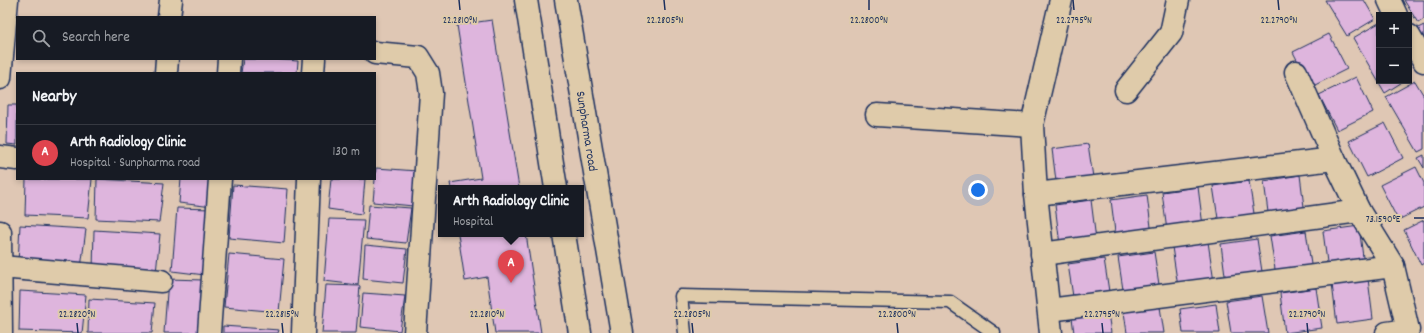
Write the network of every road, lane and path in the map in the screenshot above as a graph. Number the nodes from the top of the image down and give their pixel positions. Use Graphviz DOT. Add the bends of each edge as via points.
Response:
graph roads {
  1 [pos="7,0"];
  2 [pos="170,0"];
  3 [pos="526,0"];
  4 [pos="566,0"];
  5 [pos="1061,0"];
  6 [pos="1178,0"];
  7 [pos="1389,0"];
  8 [pos="1395,12"];
  9 [pos="169,16"];
  10 [pos="1412,41"];
  11 [pos="376,53"];
  12 [pos="167,60"];
  13 [pos="229,60"];
  14 [pos="314,60"];
  15 [pos="1424,61"];
  16 [pos="166,72"];
  17 [pos="228,72"];
  18 [pos="313,72"];
  19 [pos="1296,72"];
  20 [pos="0,78"];
  21 [pos="1126,90"];
  22 [pos="877,115"];
  23 [pos="1032,125"];
  24 [pos="0,157"];
  25 [pos="16,159"];
  26 [pos="1334,160"];
  27 [pos="220,180"];
  28 [pos="309,180"];
  29 [pos="556,185"];
  30 [pos="1036,194"];
  31 [pos="1359,211"];
  32 [pos="0,232"];
  33 [pos="564,237"];
  34 [pos="1042,254"];
  35 [pos="1393,266"];
  36 [pos="1,267"];
  37 [pos="161,281"];
  38 [pos="1048,310"];
  39 [pos="1,333"];
  40 [pos="209,333"];
  41 [pos="304,333"];
  42 [pos="415,333"];
  43 [pos="580,333"];
  44 [pos="622,333"];
  45 [pos="685,333"];
  46 [pos="994,333"];
  47 [pos="1051,333"];
  48 [pos="1387,333"];
  1 -- 20 [label="street"];
  2 -- 9 [label="street"];
  3 -- 29 [label="street"];
  4 -- 44 [label="street, Sunpharma road"];
  5 -- 23 [label="street"];
  6 -- 21 [label="street" via="1171,33"];
  7 -- 8 [label="street"];
  10 -- 15 [label="street"];
  11 -- 42 [label="street" via="418,57 428,73 431,93"];
  12 -- 16 [label="street"];
  13 -- 17 [label="street"];
  14 -- 18 [label="street"];
  19 -- 26 [label="street"];
  22 -- 23 [label="street"];
  23 -- 30 [label="street"];
  24 -- 25 [label="street"];
  26 -- 30 [label="street"];
  26 -- 31 [label="street"];
  27 -- 40 [label="street"];
  28 -- 41 [label="street"];
  30 -- 34 [label="street"];
  31 -- 34 [label="street"];
  31 -- 35 [label="street"];
  32 -- 36 [label="street"];
  33 -- 43 [label="street"];
  34 -- 38 [label="street"];
  35 -- 38 [label="street"];
  35 -- 48 [label="street" via="1408,330"];
  36 -- 37 [label="street"];
  36 -- 39 [label="street"];
  38 -- 47 [label="street"];
  45 -- 46 [label="lane" via="680,296 950,302"];
}
